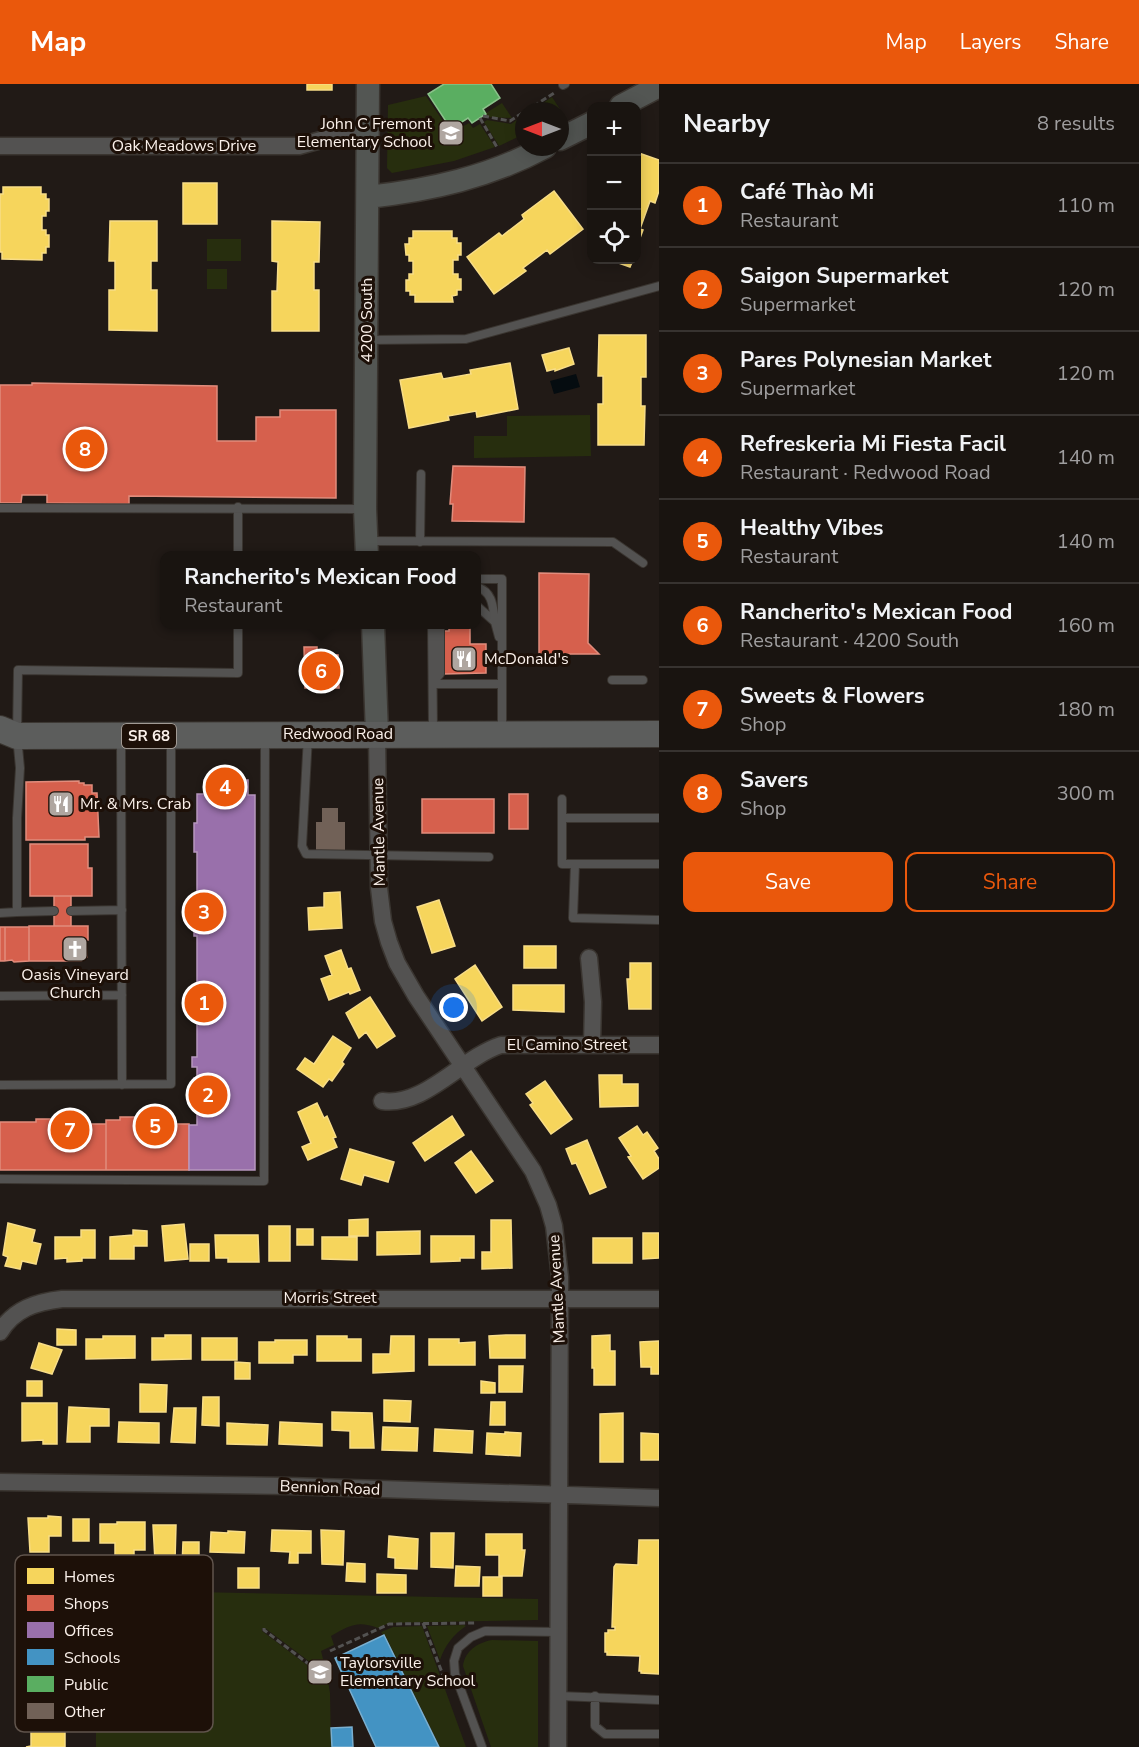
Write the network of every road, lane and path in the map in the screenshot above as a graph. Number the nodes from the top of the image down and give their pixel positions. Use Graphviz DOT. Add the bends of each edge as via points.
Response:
graph roads {
  1 [pos="368,84"];
  2 [pos="659,86"];
  3 [pos="554,93"];
  4 [pos="540,102"];
  5 [pos="629,102"];
  6 [pos="515,118"];
  7 [pos="587,125"];
  8 [pos="367,133"];
  9 [pos="569,134"];
  10 [pos="0,146"];
  11 [pos="501,153"];
  12 [pos="526,156"];
  13 [pos="368,197"];
  14 [pos="659,286"];
  15 [pos="366,340"];
  16 [pos="421,474"];
  17 [pos="238,507"];
  18 [pos="0,508"];
  19 [pos="366,508"];
  20 [pos="420,542"];
  21 [pos="367,548"];
  22 [pos="238,551"];
  23 [pos="643,563"];
  24 [pos="481,579"];
  25 [pos="481,588"];
  26 [pos="481,610"];
  27 [pos="495,622"];
  28 [pos="238,629"];
  29 [pos="373,629"];
  30 [pos="432,629"];
  31 [pos="440,629"];
  32 [pos="502,649"];
  33 [pos="612,680"];
  34 [pos="643,680"];
  35 [pos="433,683"];
  36 [pos="502,684"];
  37 [pos="308,734"];
  38 [pos="377,734"];
  39 [pos="434,734"];
  40 [pos="502,734"];
  41 [pos="659,734"];
  42 [pos="265,735"];
  43 [pos="6,736"];
  44 [pos="121,736"];
  45 [pos="171,736"];
  46 [pos="562,799"];
  47 [pos="562,818"];
  48 [pos="659,818"];
  49 [pos="379,856"];
  50 [pos="489,857"];
  51 [pos="575,864"];
  52 [pos="659,864"];
  53 [pos="122,910"];
  54 [pos="54,911"];
  55 [pos="71,911"];
  56 [pos="17,912"];
  57 [pos="0,913"];
  58 [pos="659,920"];
  59 [pos="589,958"];
  60 [pos="122,995"];
  61 [pos="0,996"];
  62 [pos="592,1045"];
  63 [pos="659,1045"];
  64 [pos="463,1066"];
  65 [pos="0,1085"];
  66 [pos="122,1085"];
  67 [pos="382,1101"];
  68 [pos="0,1179"];
  69 [pos="560,1298"];
  70 [pos="659,1299"];
  71 [pos="4,1327"];
  72 [pos="0,1482"];
  73 [pos="560,1494"];
  74 [pos="659,1498"];
  75 [pos="423,1623"];
  76 [pos="475,1623"];
  77 [pos="264,1628"];
  78 [pos="559,1632"];
  79 [pos="330,1651"];
  80 [pos="327,1678"];
  81 [pos="445,1680"];
  82 [pos="559,1696"];
  83 [pos="595,1696"];
  84 [pos="659,1700"];
  85 [pos="659,1734"];
  86 [pos="482,1747"];
  87 [pos="558,1747"];
  1 -- 8 [label="street, 4200 South"];
  2 -- 5 [label="street"];
  3 -- 4 [label="path"];
  6 -- 11 [label="path" via="510,121 481,117"];
  7 -- 9 [label="street"];
  8 -- 10 [label="street, Oak Meadows Drive" via="343,134 298,146"];
  8 -- 13 [label="street, 4200 South"];
  12 -- 13 [label="street" via="459,182"];
  13 -- 15 [label="street, 4200 South"];
  14 -- 15 [label="lane" via="466,339"];
  15 -- 19 [label="street, 4200 South"];
  16 -- 20 [label="lane"];
  17 -- 18 [label="lane"];
  17 -- 19 [label="lane"];
  17 -- 22 [label="lane"];
  19 -- 21 [label="street, 4200 South"];
  20 -- 21 [label="lane"];
  20 -- 23 [label="lane" via="613,542"];
  24 -- 32 [label="lane" via="502,579"];
  25 -- 27 [label="lane" via="493,601"];
  26 -- 27 [label="lane"];
  27 -- 32 [label="lane"];
  28 -- 43 [label="lane" via="238,673 18,670"];
  29 -- 38 [label="street"];
  30 -- 35 [label="lane"];
  31 -- 35 [label="lane" via="440,674"];
  32 -- 36 [label="lane"];
  33 -- 34 [label="lane"];
  35 -- 36 [label="lane"];
  35 -- 39 [label="lane"];
  36 -- 40 [label="lane"];
  37 -- 38 [label="main road, Redwood Road / SR 68"];
  37 -- 42 [label="main road, Redwood Road / SR 68"];
  37 -- 49 [label="lane" via="303,850 310,856"];
  38 -- 39 [label="main road, Redwood Road / SR 68"];
  38 -- 49 [label="street, Mantle Avenue"];
  39 -- 40 [label="main road, Redwood Road / SR 68"];
  40 -- 41 [label="main road, Redwood Road / SR 68"];
  42 -- 45 [label="main road, Redwood Road / SR 68"];
  42 -- 68 [label="lane" via="264,1181"];
  43 -- 44 [label="main road, Redwood Road / SR 68"];
  43 -- 56 [label="lane" via="20,768"];
  44 -- 45 [label="main road, Redwood Road / SR 68"];
  44 -- 53 [label="lane"];
  45 -- 66 [label="lane" via="171,1084"];
  46 -- 47 [label="lane"];
  47 -- 48 [label="lane"];
  47 -- 51 [label="lane" via="562,864"];
  49 -- 50 [label="lane"];
  49 -- 64 [label="street, Mantle Avenue" via="383,921 397,963"];
  51 -- 52 [label="lane"];
  51 -- 58 [label="lane" via="573,918"];
  53 -- 55 [label="lane"];
  53 -- 60 [label="lane"];
  54 -- 56 [label="lane"];
  56 -- 57 [label="lane"];
  59 -- 62 [label="street"];
  60 -- 61 [label="lane"];
  60 -- 66 [label="lane"];
  62 -- 63 [label="street, El Camino Street"];
  62 -- 64 [label="street, El Camino Street" via="501,1045"];
  64 -- 67 [label="street, El Camino Street" via="408,1099"];
  64 -- 69 [label="street, Mantle Avenue" via="533,1171 548,1205 558,1247"];
  65 -- 66 [label="lane"];
  69 -- 70 [label="street, Morris Street"];
  69 -- 71 [label="street, Morris Street" via="62,1299 21,1310"];
  69 -- 73 [label="street, Mantle Avenue"];
  72 -- 73 [label="street, Bennion Road"];
  73 -- 74 [label="street, Bennion Road"];
  73 -- 78 [label="street, Mantle Avenue"];
  75 -- 76 [label="path"];
  75 -- 79 [label="path" via="389,1624"];
  75 -- 81 [label="path"];
  77 -- 80 [label="path"];
  78 -- 82 [label="street, Mantle Avenue"];
  78 -- 86 [label="lane" via="485,1631 471,1636 458,1648 455,1674"];
  82 -- 83 [label="lane"];
  82 -- 87 [label="street, Mantle Avenue"];
  83 -- 84 [label="lane"];
  83 -- 85 [label="lane" via="595,1726 605,1734"];
}
